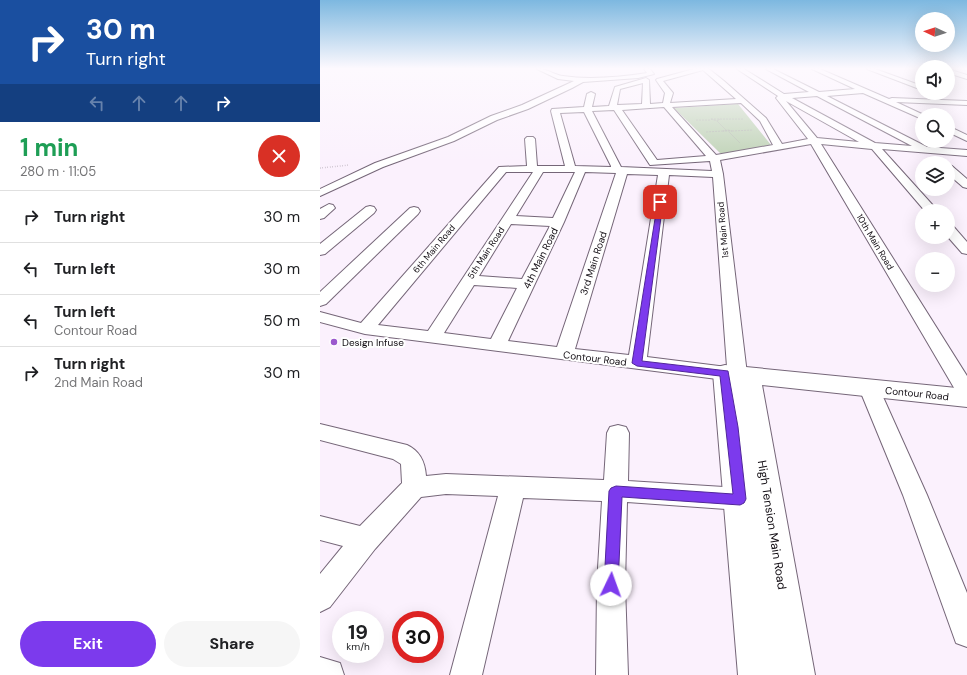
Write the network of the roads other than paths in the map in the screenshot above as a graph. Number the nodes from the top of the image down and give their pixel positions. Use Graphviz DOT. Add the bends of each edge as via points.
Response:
graph roads {
  1 [pos="541,100"];
  2 [pos="589,100"];
  3 [pos="616,100"];
  4 [pos="646,100"];
  5 [pos="667,100"];
  6 [pos="782,100"];
  7 [pos="791,100"];
  8 [pos="831,100"];
  9 [pos="885,100"];
  10 [pos="914,100"];
  11 [pos="742,101"];
  12 [pos="967,103"];
  13 [pos="666,105"];
  14 [pos="646,106"];
  15 [pos="615,107"];
  16 [pos="587,109"];
  17 [pos="915,115"];
  18 [pos="955,133"];
  19 [pos="967,138"];
  20 [pos="530,140"];
  21 [pos="814,141"];
  22 [pos="779,147"];
  23 [pos="875,147"];
  24 [pos="928,151"];
  25 [pos="967,153"];
  26 [pos="934,156"];
  27 [pos="714,158"];
  28 [pos="659,168"];
  29 [pos="536,169"];
  30 [pos="581,169"];
  31 [pos="625,169"];
  32 [pos="718,174"];
  33 [pos="955,175"];
  34 [pos="967,186"];
  35 [pos="320,193"];
  36 [pos="926,204"];
  37 [pos="370,210"];
  38 [pos="414,211"];
  39 [pos="508,220"];
  40 [pos="558,222"];
  41 [pos="955,237"];
  42 [pos="967,250"];
  43 [pos="320,251"];
  44 [pos="469,280"];
  45 [pos="527,284"];
  46 [pos="320,301"];
  47 [pos="320,317"];
  48 [pos="365,330"];
  49 [pos="432,338"];
  50 [pos="496,346"];
  51 [pos="564,354"];
  52 [pos="637,363"];
  53 [pos="737,374"];
  54 [pos="869,388"];
  55 [pos="967,394"];
  56 [pos="967,398"];
  57 [pos="320,432"];
  58 [pos="618,433"];
  59 [pos="414,487"];
  60 [pos="513,487"];
  61 [pos="616,491"];
  62 [pos="740,499"];
  63 [pos="320,528"];
  64 [pos="365,540"];
  65 [pos="320,597"];
  66 [pos="967,632"];
  67 [pos="320,673"];
  68 [pos="328,675"];
  69 [pos="466,675"];
  70 [pos="612,675"];
  71 [pos="758,675"];
  72 [pos="795,675"];
  1 -- 35 [label="street" via="494,118 451,139 379,165"];
  2 -- 16 [label="street"];
  3 -- 15 [label="street"];
  4 -- 14 [label="street"];
  5 -- 13 [label="street"];
  6 -- 21 [label="street, 10th Main Road"];
  7 -- 23 [label="street"];
  8 -- 24 [label="street"];
  9 -- 17 [label="street"];
  10 -- 12 [label="street"];
  11 -- 13 [label="street"];
  11 -- 22 [label="street" via="763,120"];
  13 -- 14 [label="street"];
  13 -- 27 [label="street, 1st Main Road"];
  14 -- 15 [label="street"];
  15 -- 16 [label="street"];
  15 -- 28 [label="street"];
  16 -- 30 [label="street" via="555,111"];
  16 -- 31 [label="street"];
  18 -- 19 [label="street"];
  20 -- 29 [label="street"];
  21 -- 22 [label="street"];
  21 -- 23 [label="street"];
  21 -- 55 [label="street, 10th Main Road"];
  22 -- 27 [label="street"];
  23 -- 24 [label="street"];
  23 -- 36 [label="street"];
  24 -- 25 [label="street"];
  24 -- 26 [label="street"];
  27 -- 28 [label="street"];
  27 -- 32 [label="street, 1st Main Road"];
  28 -- 31 [label="street"];
  28 -- 32 [label="street"];
  28 -- 52 [label="street"];
  29 -- 30 [label="street"];
  29 -- 39 [label="street, 5th Main Road"];
  29 -- 48 [label="street, 6th Main Road" via="502,169"];
  30 -- 31 [label="street"];
  30 -- 40 [label="street, 4th Main Road"];
  31 -- 51 [label="street, 3rd Main Road"];
  32 -- 53 [label="street, 1st Main Road"];
  33 -- 34 [label="street"];
  37 -- 43 [label="street"];
  38 -- 46 [label="street"];
  39 -- 40 [label="street"];
  39 -- 44 [label="street, 5th Main Road"];
  40 -- 45 [label="street, 4th Main Road"];
  41 -- 42 [label="street"];
  44 -- 45 [label="street"];
  44 -- 49 [label="street, 5th Main Road"];
  45 -- 50 [label="street, 4th Main Road"];
  47 -- 48 [label="street, Contour Road"];
  48 -- 49 [label="street, Contour Road"];
  49 -- 50 [label="street, Contour Road"];
  50 -- 51 [label="street, Contour Road"];
  51 -- 52 [label="street, Contour Road"];
  52 -- 53 [label="street, Contour Road"];
  53 -- 54 [label="main road, Contour Road"];
  53 -- 62 [label="main road" via="732,427"];
  53 -- 72 [label="main road, High Tension Main Road"];
  54 -- 56 [label="main road, Contour Road"];
  54 -- 66 [label="street" via="915,495"];
  57 -- 59 [label="street" via="408,455 412,462"];
  58 -- 61 [label="street"];
  59 -- 60 [label="street" via="446,484"];
  59 -- 64 [label="street"];
  60 -- 61 [label="street"];
  60 -- 69 [label="street"];
  61 -- 62 [label="street"];
  61 -- 70 [label="street" via="611,585"];
  62 -- 71 [label="main road"];
  63 -- 64 [label="street"];
  64 -- 65 [label="street"];
  67 -- 68 [label="street"];
}
